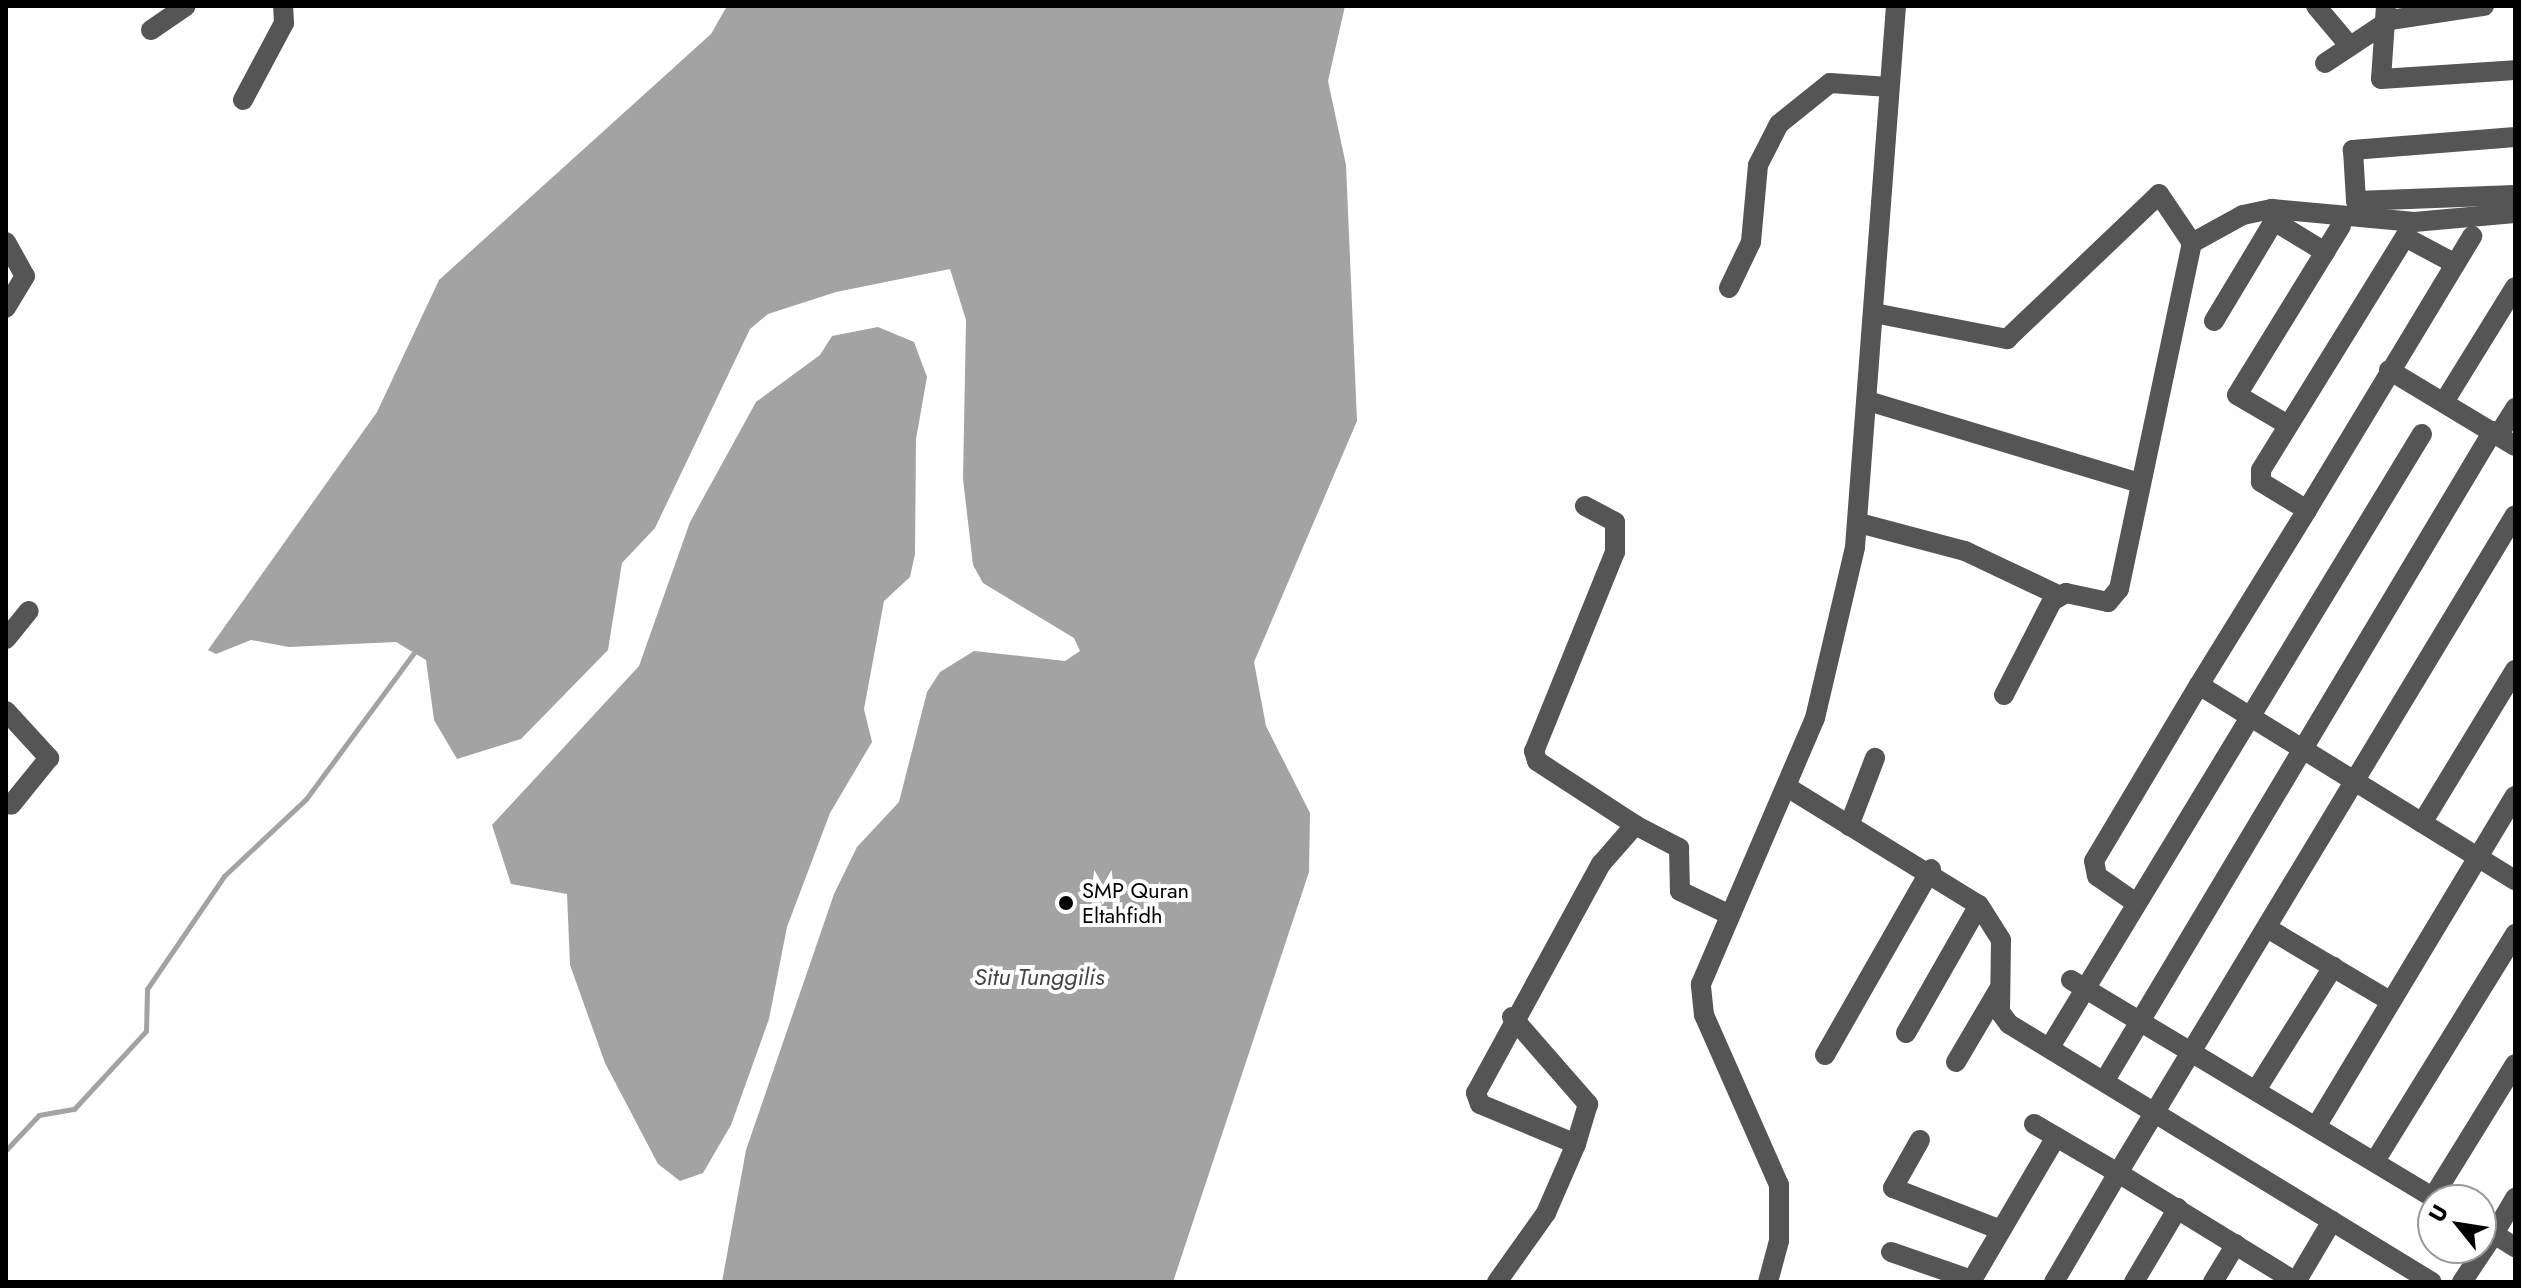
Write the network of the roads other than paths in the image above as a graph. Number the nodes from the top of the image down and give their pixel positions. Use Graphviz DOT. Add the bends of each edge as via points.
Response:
graph roads {
  1 [pos="186,6"];
  2 [pos="283,6"];
  3 [pos="1896,6"];
  4 [pos="2316,6"];
  5 [pos="2484,6"];
  6 [pos="2450,8"];
  7 [pos="2388,13"];
  8 [pos="151,30"];
  9 [pos="2348,44"];
  10 [pos="2325,63"];
  11 [pos="2515,70"];
  12 [pos="1889,87"];
  13 [pos="243,100"];
  14 [pos="2515,137"];
  15 [pos="2515,195"];
  16 [pos="2515,213"];
  17 [pos="2341,226"];
  18 [pos="2472,236"];
  19 [pos="6,242"];
  20 [pos="2192,243"];
  21 [pos="2325,252"];
  22 [pos="2454,263"];
  23 [pos="2515,287"];
  24 [pos="1729,288"];
  25 [pos="6,308"];
  26 [pos="1874,313"];
  27 [pos="2214,321"];
  28 [pos="2389,370"];
  29 [pos="1868,401"];
  30 [pos="2444,402"];
  31 [pos="2515,408"];
  32 [pos="2288,425"];
  33 [pos="2422,434"];
  34 [pos="2502,437"];
  35 [pos="2139,483"];
  36 [pos="1585,506"];
  37 [pos="2307,510"];
  38 [pos="2515,515"];
  39 [pos="1859,523"];
  40 [pos="2058,595"];
  41 [pos="29,611"];
  42 [pos="6,639"];
  43 [pos="2515,670"];
  44 [pos="2199,685"];
  45 [pos="2004,695"];
  46 [pos="6,711"];
  47 [pos="2250,718"];
  48 [pos="2303,750"];
  49 [pos="1875,758"];
  50 [pos="2357,783"];
  51 [pos="1787,787"];
  52 [pos="2515,796"];
  53 [pos="8,804"];
  54 [pos="2422,823"];
  55 [pos="1635,825"];
  56 [pos="1849,826"];
  57 [pos="2478,857"];
  58 [pos="1931,869"];
  59 [pos="2515,880"];
  60 [pos="2136,903"];
  61 [pos="1979,905"];
  62 [pos="1730,915"];
  63 [pos="2267,928"];
  64 [pos="2515,934"];
  65 [pos="2333,967"];
  66 [pos="2078,984"];
  67 [pos="1999,988"];
  68 [pos="2390,1001"];
  69 [pos="1512,1017"];
  70 [pos="2142,1019"];
  71 [pos="1906,1033"];
  72 [pos="2050,1047"];
  73 [pos="2194,1049"];
  74 [pos="1825,1055"];
  75 [pos="1956,1062"];
  76 [pos="2515,1064"];
  77 [pos="2105,1080"];
  78 [pos="2258,1087"];
  79 [pos="2156,1114"];
  80 [pos="2034,1124"];
  81 [pos="2317,1125"];
  82 [pos="2056,1137"];
  83 [pos="1920,1140"];
  84 [pos="1576,1144"];
  85 [pos="2375,1161"];
  86 [pos="2118,1173"];
  87 [pos="2444,1184"];
  88 [pos="2417,1188"];
  89 [pos="2515,1198"];
  90 [pos="2178,1208"];
  91 [pos="2497,1219"];
  92 [pos="2332,1221"];
  93 [pos="2001,1230"];
  94 [pos="2497,1236"];
  95 [pos="2236,1244"];
  96 [pos="2515,1247"];
  97 [pos="1891,1252"];
  98 [pos="1982,1278"];
  99 [pos="1497,1282"];
  100 [pos="1768,1282"];
  101 [pos="2054,1282"];
  102 [pos="2134,1282"];
  103 [pos="2213,1282"];
  104 [pos="2296,1282"];
  105 [pos="2432,1282"];
  1 -- 8 [label="street"];
  2 -- 13 [label="street" via="284,23"];
  3 -- 12 [label="street"];
  4 -- 9 [label="street"];
  5 -- 6 [label="street"];
  6 -- 7 [label="street"];
  7 -- 9 [label="street"];
  7 -- 11 [label="street" via="2383,80"];
  9 -- 10 [label="street"];
  12 -- 24 [label="street" via="1830,83 1779,124 1758,165 1751,242"];
  12 -- 26 [label="street"];
  14 -- 15 [label="street" via="2353,150 2356,201"];
  16 -- 20 [label="street" via="2414,222 2272,209 2243,215"];
  17 -- 21 [label="street"];
  18 -- 22 [label="street"];
  19 -- 25 [label="street" via="25,276"];
  20 -- 26 [label="street" via="2159,194 2007,339"];
  20 -- 35 [label="street"];
  21 -- 27 [label="street" via="2274,221"];
  21 -- 32 [label="street" via="2237,395"];
  22 -- 28 [label="street"];
  22 -- 32 [label="street" via="2405,237"];
  23 -- 30 [label="street"];
  26 -- 29 [label="street"];
  28 -- 30 [label="street"];
  28 -- 37 [label="street"];
  29 -- 35 [label="street"];
  29 -- 39 [label="street"];
  30 -- 34 [label="street"];
  31 -- 34 [label="street"];
  32 -- 37 [label="street" via="2259,477"];
  33 -- 47 [label="street"];
  34 -- 48 [label="street"];
  35 -- 40 [label="street" via="2115,597"];
  36 -- 55 [label="street" via="1615,522 1615,552 1534,751 1537,761"];
  37 -- 44 [label="street"];
  38 -- 50 [label="street"];
  39 -- 40 [label="street" via="1965,551"];
  39 -- 51 [label="street" via="1815,718"];
  40 -- 45 [label="street"];
  41 -- 42 [label="street"];
  43 -- 54 [label="street"];
  44 -- 47 [label="street"];
  44 -- 60 [label="street" via="2094,861 2097,876"];
  46 -- 53 [label="street" via="49,758"];
  47 -- 48 [label="street"];
  47 -- 60 [label="street"];
  48 -- 50 [label="street"];
  48 -- 70 [label="street"];
  49 -- 56 [label="street"];
  50 -- 54 [label="street"];
  50 -- 63 [label="street"];
  51 -- 56 [label="street"];
  51 -- 62 [label="street"];
  52 -- 57 [label="street"];
  54 -- 57 [label="street"];
  55 -- 62 [label="street" via="1679,848 1680,891"];
  55 -- 69 [label="street" via="1601,864"];
  56 -- 58 [label="street"];
  57 -- 59 [label="street"];
  57 -- 68 [label="street"];
  58 -- 61 [label="street"];
  58 -- 74 [label="street"];
  60 -- 66 [label="street"];
  61 -- 67 [label="street" via="2001,940"];
  61 -- 71 [label="street"];
  62 -- 100 [label="street" via="1701,996 1779,1185 1779,1241"];
  63 -- 65 [label="street"];
  63 -- 73 [label="street"];
  64 -- 85 [label="street"];
  65 -- 68 [label="street"];
  65 -- 78 [label="street"];
  66 -- 70 [label="street"];
  66 -- 72 [label="street"];
  67 -- 72 [label="street" via="2003,1019"];
  67 -- 75 [label="street"];
  68 -- 81 [label="street"];
  69 -- 84 [label="street" via="1588,1104"];
  69 -- 84 [label="street" via="1477,1102"];
  70 -- 73 [label="street"];
  70 -- 77 [label="street"];
  72 -- 77 [label="street"];
  73 -- 78 [label="street"];
  73 -- 79 [label="street"];
  76 -- 87 [label="street"];
  77 -- 79 [label="street"];
  78 -- 81 [label="street"];
  79 -- 86 [label="street"];
  79 -- 92 [label="street"];
  80 -- 82 [label="street"];
  81 -- 85 [label="street"];
  82 -- 86 [label="street"];
  82 -- 93 [label="street"];
  83 -- 93 [label="street" via="1893,1188"];
  84 -- 99 [label="street" via="1546,1213"];
  85 -- 88 [label="street"];
  86 -- 90 [label="street"];
  86 -- 101 [label="street"];
  89 -- 91 [label="street"];
  90 -- 95 [label="street"];
  90 -- 102 [label="street"];
  92 -- 104 [label="street"];
  92 -- 105 [label="street"];
  93 -- 98 [label="street"];
  94 -- 96 [label="street"];
  95 -- 103 [label="street"];
  95 -- 104 [label="street"];
  97 -- 98 [label="street" via="1972,1280"];
}
